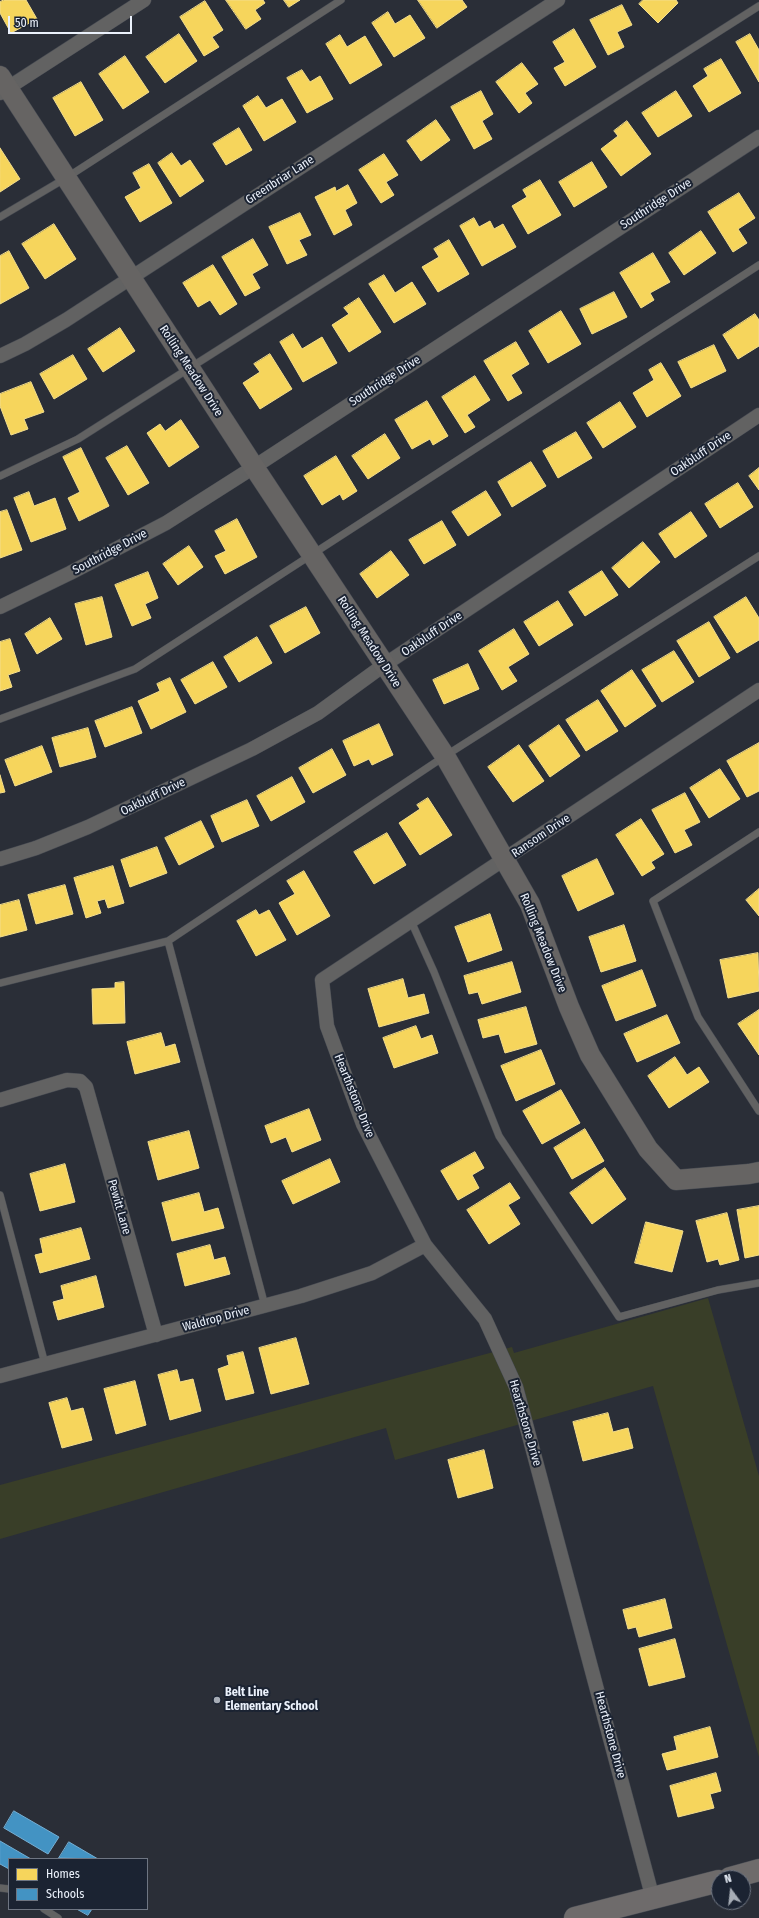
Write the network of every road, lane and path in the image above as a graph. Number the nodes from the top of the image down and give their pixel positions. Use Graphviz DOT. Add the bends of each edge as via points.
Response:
graph roads {
  1 [pos="144,0"];
  2 [pos="341,0"];
  3 [pos="558,0"];
  4 [pos="759,6"];
  5 [pos="3,86"];
  6 [pos="759,137"];
  7 [pos="66,178"];
  8 [pos="0,217"];
  9 [pos="759,265"];
  10 [pos="130,278"];
  11 [pos="0,356"];
  12 [pos="189,368"];
  13 [pos="759,415"];
  14 [pos="254,467"];
  15 [pos="0,476"];
  16 [pos="312,555"];
  17 [pos="759,556"];
  18 [pos="0,607"];
  19 [pos="384,665"];
  20 [pos="759,690"];
  21 [pos="0,719"];
  22 [pos="445,756"];
  23 [pos="759,832"];
  24 [pos="0,859"];
  25 [pos="504,860"];
  26 [pos="411,922"];
  27 [pos="168,941"];
  28 [pos="322,980"];
  29 [pos="0,983"];
  30 [pos="0,1100"];
  31 [pos="759,1111"];
  32 [pos="759,1172"];
  33 [pos="0,1195"];
  34 [pos="425,1245"];
  35 [pos="759,1283"];
  36 [pos="265,1306"];
  37 [pos="156,1335"];
  38 [pos="45,1364"];
  39 [pos="0,1376"];
  40 [pos="711,1883"];
  41 [pos="654,1898"];
  42 [pos="46,1910"];
  43 [pos="58,1918"];
  44 [pos="575,1918"];
  1 -- 5 [label="street"];
  2 -- 7 [label="lane"];
  3 -- 10 [label="street, Greenbriar Lane"];
  4 -- 12 [label="lane"];
  5 -- 7 [label="street, Rolling Meadow Drive"];
  6 -- 14 [label="street, Southridge Drive"];
  7 -- 8 [label="lane"];
  7 -- 10 [label="street, Rolling Meadow Drive"];
  9 -- 16 [label="lane"];
  10 -- 11 [label="street, Greenbriar Lane" via="66,320"];
  10 -- 12 [label="street, Rolling Meadow Drive"];
  12 -- 14 [label="street, Rolling Meadow Drive"];
  12 -- 15 [label="lane" via="78,439"];
  13 -- 19 [label="street, Oakbluff Drive"];
  14 -- 16 [label="street, Rolling Meadow Drive"];
  14 -- 18 [label="street, Southridge Drive" via="166,523"];
  16 -- 19 [label="street, Rolling Meadow Drive"];
  16 -- 21 [label="lane" via="135,669"];
  17 -- 22 [label="lane"];
  19 -- 22 [label="street, Rolling Meadow Drive"];
  19 -- 24 [label="street, Oakbluff Drive" via="318,713 252,749 88,827"];
  20 -- 25 [label="street, Ransom Drive"];
  22 -- 25 [label="street, Rolling Meadow Drive"];
  22 -- 27 [label="lane"];
  23 -- 31 [label="lane" via="653,901 698,1017"];
  25 -- 26 [label="street, Ransom Drive"];
  25 -- 32 [label="street, Rolling Meadow Drive" via="530,904 590,1055 648,1149 676,1180"];
  26 -- 28 [label="street, Ransom Drive"];
  26 -- 35 [label="lane" via="434,972 499,1136 619,1317 718,1290"];
  27 -- 29 [label="lane"];
  27 -- 36 [label="lane"];
  28 -- 34 [label="street, Hearthstone Drive" via="327,1026 363,1124"];
  30 -- 37 [label="street, Pewitt Lane" via="67,1080 80,1080 86,1087"];
  33 -- 38 [label="lane"];
  34 -- 36 [label="street, Waldrop Drive" via="372,1273"];
  34 -- 41 [label="street, Hearthstone Drive" via="485,1320 516,1387"];
  36 -- 37 [label="street, Waldrop Drive"];
  37 -- 38 [label="street, Waldrop Drive"];
  38 -- 39 [label="street, Waldrop Drive"];
  40 -- 41 [label="main road"];
  41 -- 44 [label="main road"];
  42 -- 43 [label="lane"];
}
